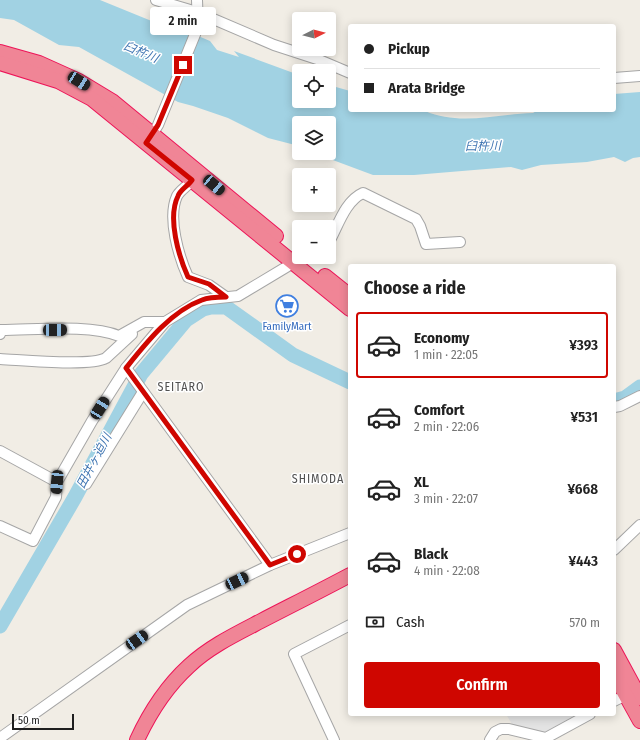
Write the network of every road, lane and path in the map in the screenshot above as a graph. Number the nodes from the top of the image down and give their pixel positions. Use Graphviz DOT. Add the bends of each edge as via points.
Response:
graph roads {
  1 [pos="156,0"];
  2 [pos="197,0"];
  3 [pos="197,12"];
  4 [pos="0,52"];
  5 [pos="0,63"];
  6 [pos="348,72"];
  7 [pos="640,76"];
  8 [pos="616,78"];
  9 [pos="150,138"];
  10 [pos="192,180"];
  11 [pos="336,228"];
  12 [pos="460,242"];
  13 [pos="292,251"];
  14 [pos="292,252"];
  15 [pos="292,263"];
  16 [pos="307,264"];
  17 [pos="309,264"];
  18 [pos="348,294"];
  19 [pos="226,297"];
  20 [pos="348,307"];
  21 [pos="152,322"];
  22 [pos="165,322"];
  23 [pos="0,334"];
  24 [pos="0,359"];
  25 [pos="128,370"];
  26 [pos="141,390"];
  27 [pos="640,396"];
  28 [pos="616,407"];
  29 [pos="0,451"];
  30 [pos="57,482"];
  31 [pos="86,484"];
  32 [pos="640,525"];
  33 [pos="0,526"];
  34 [pos="348,535"];
  35 [pos="616,548"];
  36 [pos="270,565"];
  37 [pos="348,576"];
  38 [pos="348,587"];
  39 [pos="348,626"];
  40 [pos="616,655"];
  41 [pos="616,677"];
  42 [pos="631,696"];
  43 [pos="586,716"];
  44 [pos="640,721"];
  45 [pos="0,738"];
  46 [pos="137,740"];
  47 [pos="147,740"];
  48 [pos="334,740"];
  49 [pos="490,740"];
  1 -- 3 [label="street"];
  2 -- 3 [label="street"];
  3 -- 6 [label="street" via="274,45"];
  3 -- 9 [label="street" via="198,27 168,103"];
  4 -- 9 [label="highway" via="40,63 79,81 112,101"];
  5 -- 9 [label="highway" via="58,81 92,99"];
  7 -- 8 [label="street"];
  9 -- 10 [label="highway"];
  9 -- 13 [label="highway"];
  10 -- 14 [label="highway"];
  10 -- 19 [label="street" via="180,192 175,204 174,222 181,261 188,277 209,284"];
  11 -- 12 [label="street" via="343,214 363,193 416,219 426,244"];
  15 -- 19 [label="street" via="238,296"];
  16 -- 20 [label="highway"];
  17 -- 18 [label="highway"];
  19 -- 22 [label="street" via="201,300"];
  21 -- 22 [label="street"];
  21 -- 23 [label="street" via="139,324 120,336 92,329 1,330"];
  21 -- 24 [label="street" via="133,333 102,360 87,362"];
  22 -- 25 [label="street"];
  25 -- 26 [label="street"];
  25 -- 30 [label="street" via="92,421"];
  26 -- 31 [label="street"];
  26 -- 36 [label="street"];
  27 -- 28 [label="street"];
  29 -- 30 [label="street"];
  30 -- 33 [label="street" via="56,497 33,541"];
  32 -- 35 [label="street"];
  34 -- 36 [label="street"];
  36 -- 45 [label="street" via="187,605"];
  37 -- 46 [label="highway" via="234,634 208,651 174,681 146,720"];
  38 -- 47 [label="highway" via="239,642 214,658 181,687 166,705"];
  39 -- 48 [label="street" via="294,654"];
  40 -- 42 [label="highway"];
  41 -- 42 [label="highway"];
  42 -- 44 [label="highway"];
  43 -- 49 [label="street" via="546,738 505,729 495,732"];
}
